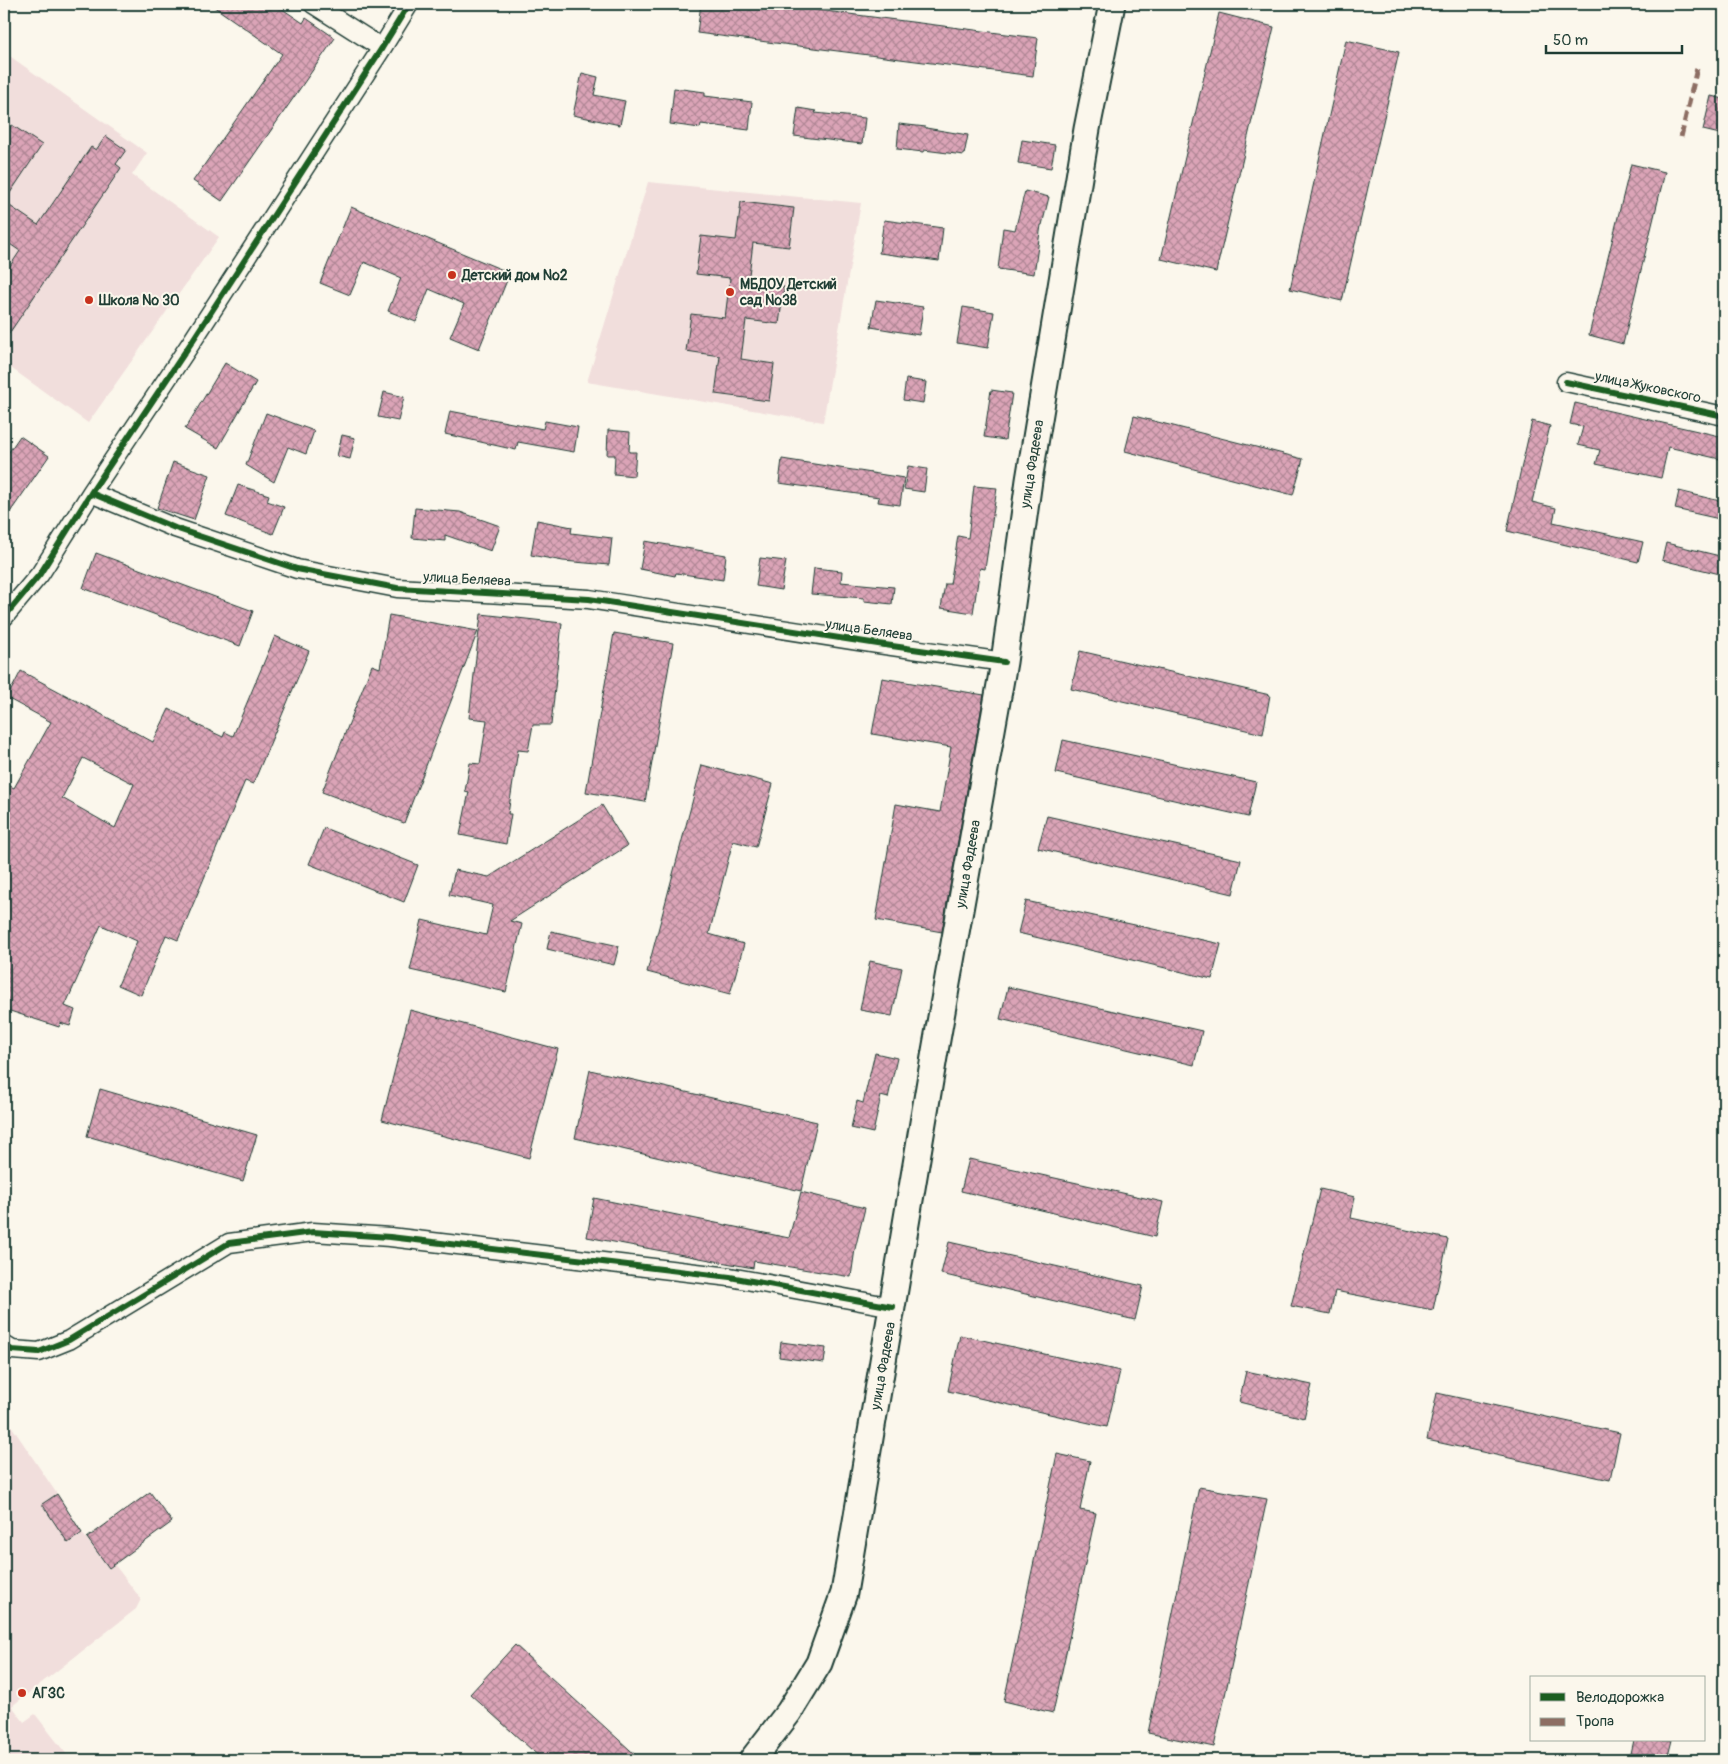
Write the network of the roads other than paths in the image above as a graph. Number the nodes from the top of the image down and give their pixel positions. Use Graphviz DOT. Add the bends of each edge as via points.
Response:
graph roads {
  1 [pos="313,4"];
  2 [pos="409,4"];
  3 [pos="1112,4"];
  4 [pos="382,48"];
  5 [pos="1566,382"];
  6 [pos="1724,416"];
  7 [pos="91,492"];
  8 [pos="4,617"];
  9 [pos="1004,662"];
  10 [pos="893,1307"];
  11 [pos="4,1345"];
  12 [pos="752,1760"];
  1 -- 4 [label="street"];
  2 -- 4 [label="street"];
  3 -- 9 [label="main road, улица Фадеева" via="1087,129 1029,480"];
  4 -- 7 [label="street"];
  5 -- 6 [label="street, улица Жуковского"];
  7 -- 8 [label="street" via="40,574"];
  7 -- 9 [label="street, улица Беляева" via="175,528 297,569 388,586 589,599"];
  9 -- 10 [label="main road, улица Фадеева"];
  10 -- 11 [label="street" via="730,1277 390,1236 313,1232 229,1243 69,1340 39,1352 12,1350"];
  10 -- 12 [label="main road, улица Фадеева" via="844,1593 819,1663 789,1712"];
}
